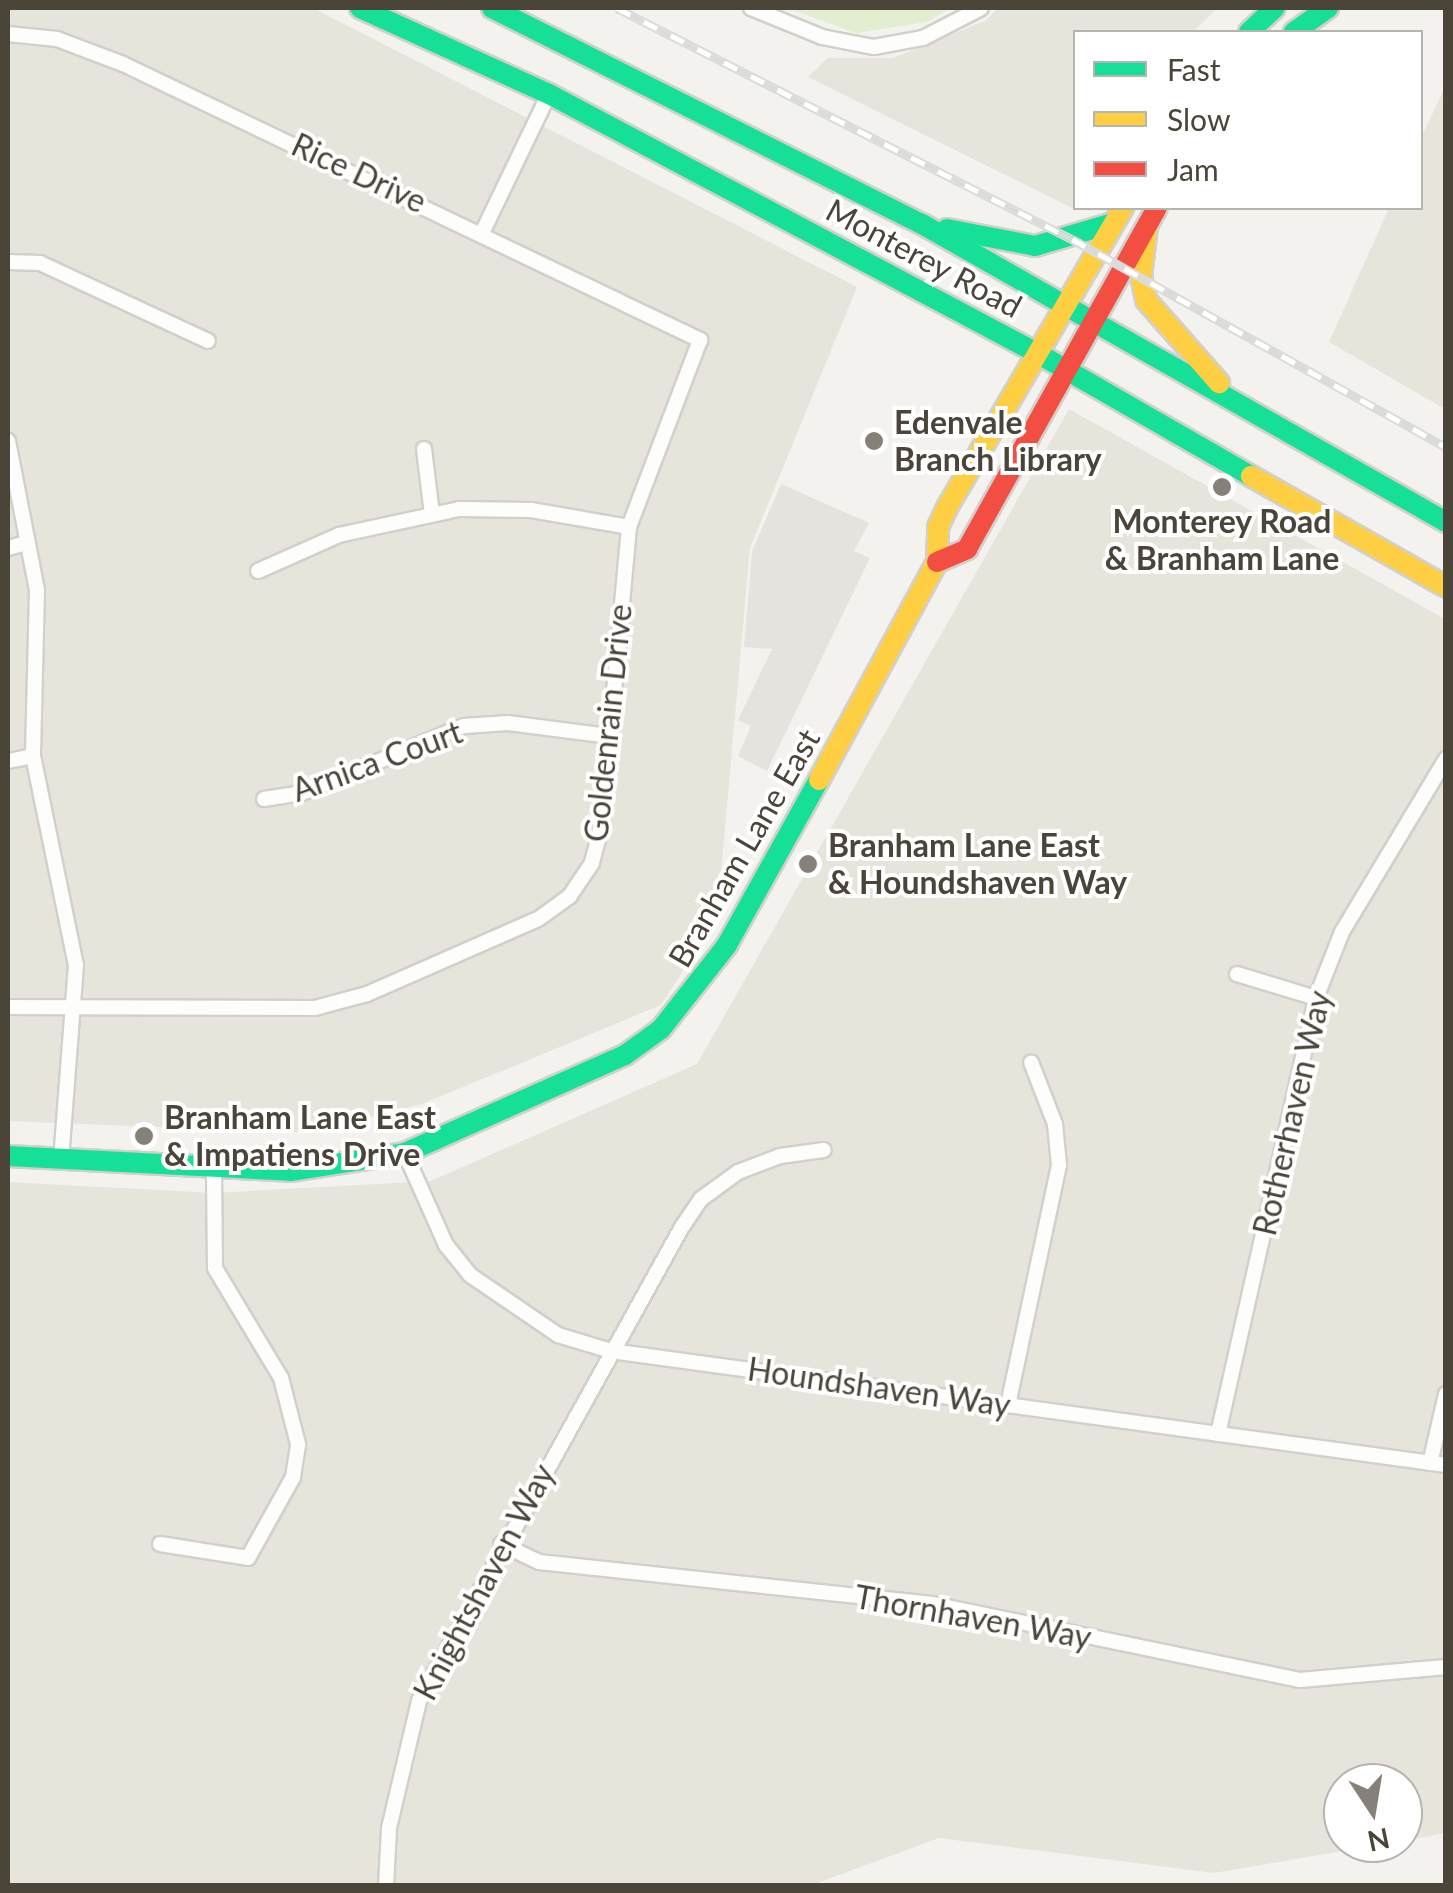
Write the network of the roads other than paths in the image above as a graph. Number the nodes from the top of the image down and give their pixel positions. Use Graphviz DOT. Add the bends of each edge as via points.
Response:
graph roads {
  1 [pos="360,8"];
  2 [pos="492,8"];
  3 [pos="752,8"];
  4 [pos="981,8"];
  5 [pos="1274,8"];
  6 [pos="1328,8"];
  7 [pos="1251,30"];
  8 [pos="1297,30"];
  9 [pos="8,34"];
  10 [pos="549,94"];
  11 [pos="1118,215"];
  12 [pos="1152,217"];
  13 [pos="922,224"];
  14 [pos="483,231"];
  15 [pos="8,262"];
  16 [pos="1066,305"];
  17 [pos="1094,321"];
  18 [pos="700,340"];
  19 [pos="208,341"];
  20 [pos="1037,352"];
  21 [pos="1068,369"];
  22 [pos="1239,404"];
  23 [pos="8,441"];
  24 [pos="424,449"];
  25 [pos="432,514"];
  26 [pos="1446,522"];
  27 [pos="629,527"];
  28 [pos="27,543"];
  29 [pos="8,548"];
  30 [pos="937,562"];
  31 [pos="258,571"];
  32 [pos="1446,587"];
  33 [pos="610,736"];
  34 [pos="33,756"];
  35 [pos="1446,759"];
  36 [pos="8,761"];
  37 [pos="264,799"];
  38 [pos="1237,974"];
  39 [pos="1316,998"];
  40 [pos="77,1004"];
  41 [pos="8,1007"];
  42 [pos="1031,1062"];
  43 [pos="824,1150"];
  44 [pos="405,1153"];
  45 [pos="8,1156"];
  46 [pos="61,1159"];
  47 [pos="214,1171"];
  48 [pos="611,1351"];
  49 [pos="1446,1394"];
  50 [pos="1008,1405"];
  51 [pos="1218,1434"];
  52 [pos="1438,1464"];
  53 [pos="160,1544"];
  54 [pos="500,1544"];
  55 [pos="1446,1667"];
  56 [pos="386,1886"];
  1 -- 10 [label="main road, Monterey Road"];
  2 -- 13 [label="main road, Monterey Road"];
  3 -- 4 [label="street" via="822,37 874,47 923,38"];
  5 -- 7 [label="main road"];
  6 -- 8 [label="main road"];
  9 -- 14 [label="street, Rice Drive" via="57,39 123,64"];
  10 -- 14 [label="street"];
  10 -- 20 [label="main road, Monterey Road"];
  11 -- 13 [label="main road" via="1036,246"];
  11 -- 16 [label="main road, Branham Lane East"];
  12 -- 17 [label="main road, Branham Lane East"];
  12 -- 22 [label="main road" via="1141,276 1153,313"];
  13 -- 16 [label="main road, Monterey Road"];
  14 -- 18 [label="street, Rice Drive"];
  15 -- 19 [label="street" via="40,263"];
  16 -- 17 [label="main road, Monterey Road"];
  16 -- 20 [label="main road, Branham Lane East"];
  17 -- 21 [label="main road, Branham Lane East"];
  17 -- 22 [label="main road, Monterey Road"];
  18 -- 27 [label="street, Goldenrain Drive"];
  20 -- 21 [label="main road, Monterey Road"];
  20 -- 30 [label="main road, Branham Lane East" via="938,527"];
  21 -- 30 [label="main road, Branham Lane East" via="967,548"];
  21 -- 32 [label="main road, Monterey Road"];
  22 -- 26 [label="main road, Monterey Road"];
  23 -- 28 [label="street"];
  24 -- 25 [label="street"];
  25 -- 27 [label="street" via="531,510"];
  25 -- 31 [label="street" via="338,535"];
  27 -- 33 [label="street, Goldenrain Drive"];
  28 -- 29 [label="street"];
  28 -- 34 [label="street" via="37,590"];
  30 -- 44 [label="main road, Branham Lane East" via="726,945 683,1009 626,1055"];
  33 -- 37 [label="street, Arnica Court" via="508,723 464,726 302,792"];
  33 -- 40 [label="street, Goldenrain Drive" via="592,862 570,896 538,919 367,994 315,1008"];
  34 -- 36 [label="street"];
  34 -- 40 [label="street" via="76,965"];
  35 -- 39 [label="street, Rotherhaven Way" via="1342,932"];
  38 -- 39 [label="street"];
  39 -- 51 [label="street, Rotherhaven Way"];
  40 -- 41 [label="street, Goldenrain Drive"];
  40 -- 46 [label="street"];
  42 -- 50 [label="street" via="1054,1124 1060,1165"];
  43 -- 48 [label="street, Knightshaven Way" via="780,1156 738,1172 701,1200"];
  44 -- 47 [label="main road, Branham Lane East" via="290,1171"];
  44 -- 48 [label="street, Houndshaven Way" via="446,1245 470,1276 558,1334"];
  45 -- 46 [label="main road, Branham Lane East"];
  46 -- 47 [label="main road, Branham Lane East"];
  47 -- 53 [label="street" via="216,1268 281,1378 298,1444 293,1477 248,1558"];
  48 -- 50 [label="street, Houndshaven Way"];
  48 -- 54 [label="street, Knightshaven Way"];
  49 -- 52 [label="street"];
  50 -- 51 [label="street, Houndshaven Way"];
  51 -- 52 [label="street, Houndshaven Way"];
  54 -- 55 [label="street, Thornhaven Way" via="538,1562 933,1604 1300,1680"];
  54 -- 56 [label="street, Knightshaven Way" via="419,1701 389,1828"];
}
